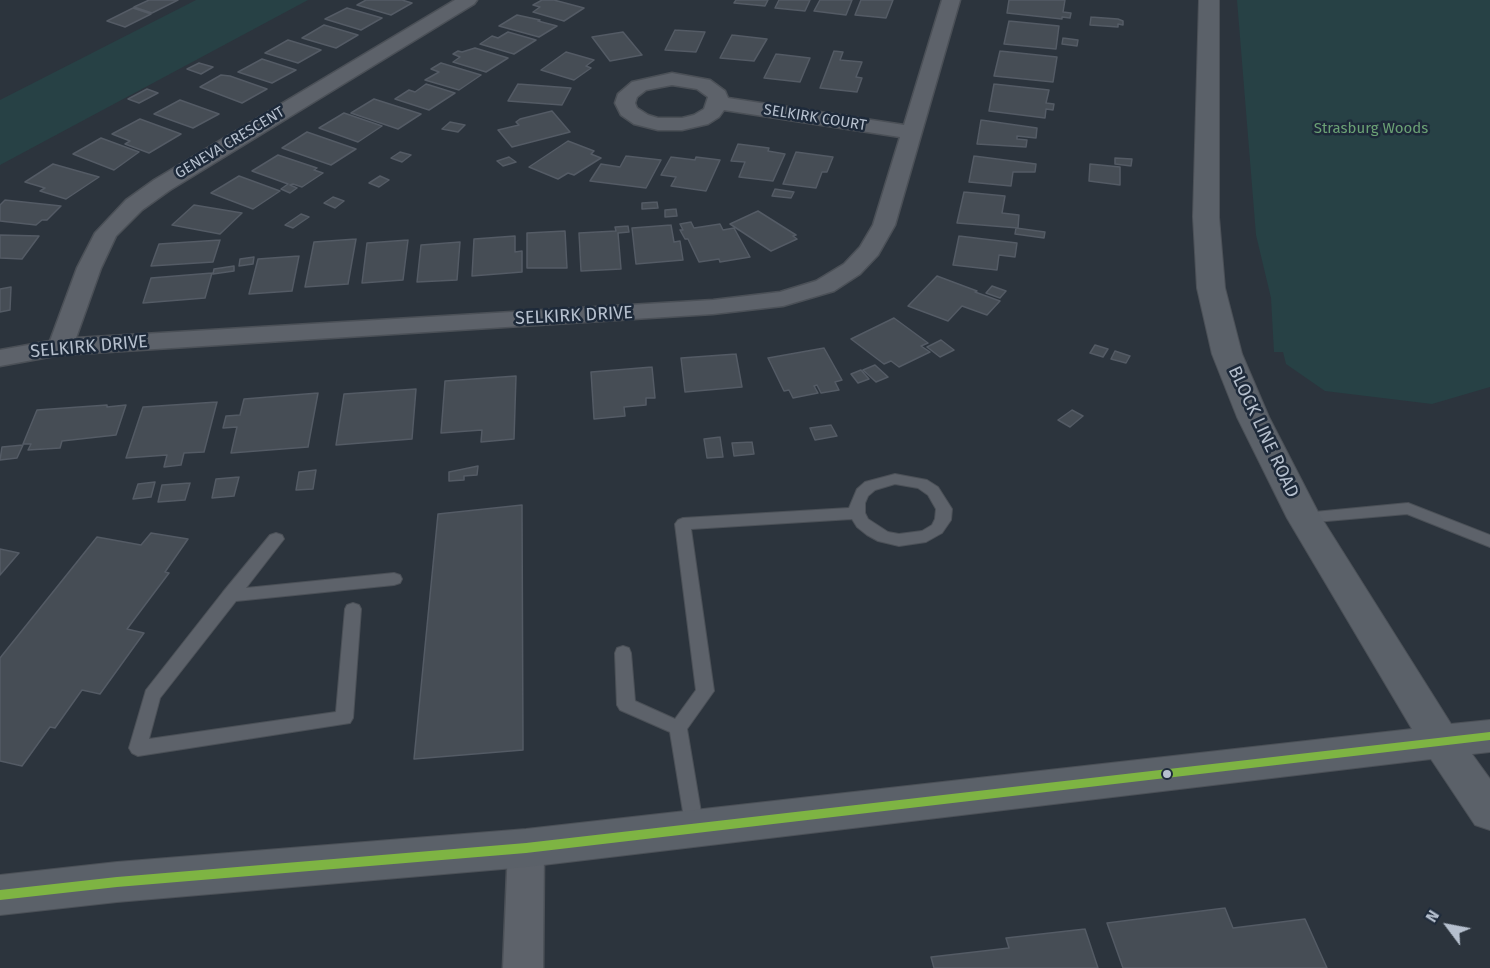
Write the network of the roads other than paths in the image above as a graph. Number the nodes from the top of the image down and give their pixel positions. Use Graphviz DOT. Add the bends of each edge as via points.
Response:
graph roads {
  1 [pos="468,0"];
  2 [pos="951,0"];
  3 [pos="1209,0"];
  4 [pos="718,104"];
  5 [pos="911,132"];
  6 [pos="60,347"];
  7 [pos="0,358"];
  8 [pos="857,513"];
  9 [pos="1304,518"];
  10 [pos="276,539"];
  11 [pos="1490,541"];
  12 [pos="394,579"];
  13 [pos="229,596"];
  14 [pos="352,609"];
  15 [pos="623,653"];
  16 [pos="678,728"];
  17 [pos="1490,735"];
  18 [pos="1440,741"];
  19 [pos="1490,812"];
  20 [pos="694,830"];
  21 [pos="526,848"];
  22 [pos="0,895"];
  23 [pos="523,968"];
  1 -- 6 [label="street, GENEVA CRESCENT" via="134,205 106,233 88,268"];
  2 -- 5 [label="street, SELKIRK DRIVE"];
  3 -- 9 [label="street, BLOCK LINE ROAD" via="1206,217 1211,288 1227,354 1253,417"];
  4 -- 5 [label="street, SELKIRK COURT"];
  5 -- 6 [label="street, SELKIRK DRIVE" via="884,225 870,250 852,269 825,286 783,299 713,307"];
  6 -- 7 [label="street, SELKIRK DRIVE"];
  8 -- 8 [label="lane" via="862,493 870,486 895,479 909,480 933,491 944,509 937,529 927,536 906,540 872,531"];
  8 -- 16 [label="lane" via="683,524 705,691"];
  9 -- 11 [label="lane" via="1408,508"];
  9 -- 18 [label="street, BLOCK LINE ROAD"];
  10 -- 13 [label="lane"];
  12 -- 13 [label="lane"];
  13 -- 14 [label="lane" via="152,695 138,748 344,718"];
  15 -- 16 [label="lane" via="626,705"];
  16 -- 20 [label="lane"];
  17 -- 18 [label="street"];
  18 -- 19 [label="street, BLOCK LINE ROAD"];
  18 -- 20 [label="street"];
  20 -- 21 [label="street"];
  21 -- 22 [label="street"];
  21 -- 23 [label="street"];
}
